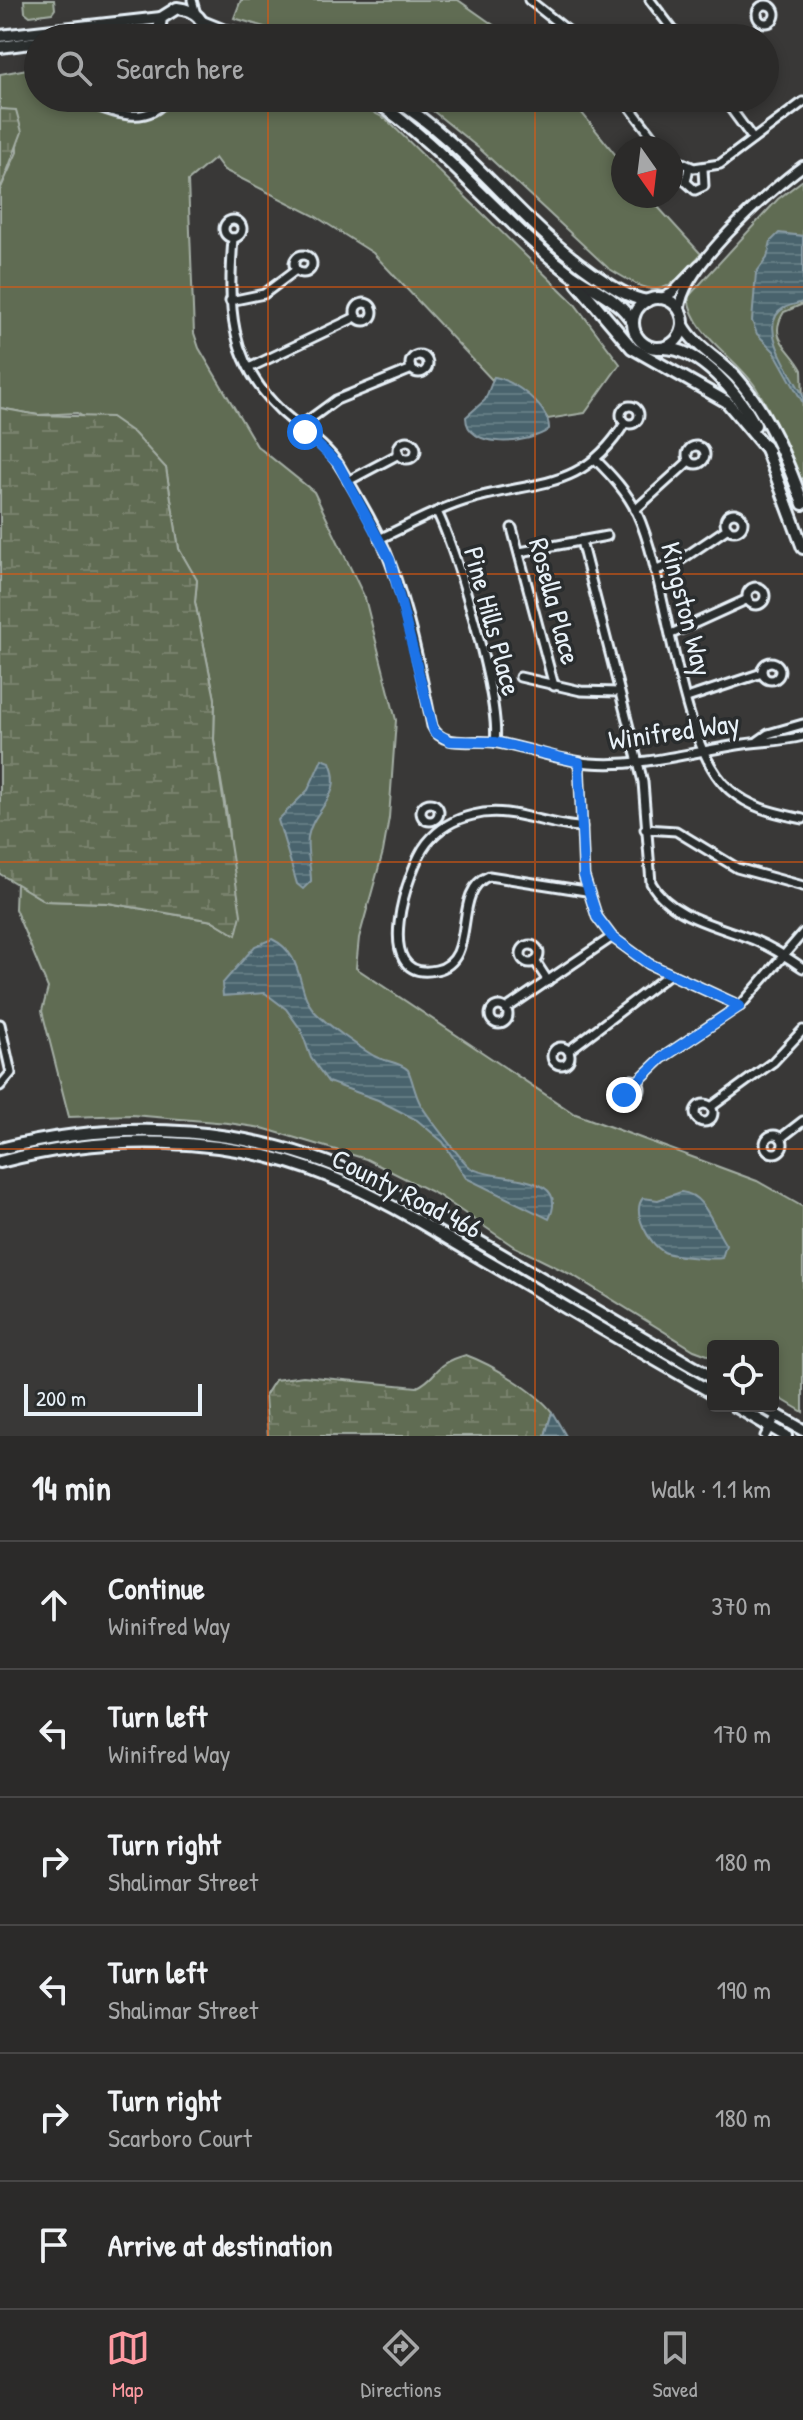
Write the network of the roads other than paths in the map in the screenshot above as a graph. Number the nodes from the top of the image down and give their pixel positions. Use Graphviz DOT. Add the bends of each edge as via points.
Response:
graph roads {
  1 [pos="192,0"];
  2 [pos="529,0"];
  3 [pos="650,0"];
  4 [pos="753,0"];
  5 [pos="179,4"];
  6 [pos="760,8"];
  7 [pos="161,18"];
  8 [pos="199,18"];
  9 [pos="107,24"];
  10 [pos="160,24"];
  11 [pos="200,24"];
  12 [pos="210,24"];
  13 [pos="559,24"];
  14 [pos="668,24"];
  15 [pos="24,33"];
  16 [pos="0,36"];
  17 [pos="24,44"];
  18 [pos="0,47"];
  19 [pos="803,102"];
  20 [pos="116,112"];
  21 [pos="149,112"];
  22 [pos="389,112"];
  23 [pos="410,112"];
  24 [pos="634,112"];
  25 [pos="733,112"];
  26 [pos="652,136"];
  27 [pos="753,139"];
  28 [pos="683,164"];
  29 [pos="803,166"];
  30 [pos="689,167"];
  31 [pos="703,169"];
  32 [pos="233,238"];
  33 [pos="705,260"];
  34 [pos="565,269"];
  35 [pos="296,270"];
  36 [pos="660,299"];
  37 [pos="230,301"];
  38 [pos="647,301"];
  39 [pos="680,311"];
  40 [pos="356,317"];
  41 [pos="633,323"];
  42 [pos="683,325"];
  43 [pos="662,348"];
  44 [pos="249,368"];
  45 [pos="412,369"];
  46 [pos="625,423"];
  47 [pos="299,427"];
  48 [pos="768,451"];
  49 [pos="399,454"];
  50 [pos="596,460"];
  51 [pos="689,461"];
  52 [pos="348,481"];
  53 [pos="803,504"];
  54 [pos="635,510"];
  55 [pos="437,512"];
  56 [pos="512,528"];
  57 [pos="728,528"];
  58 [pos="607,536"];
  59 [pos="379,539"];
  60 [pos="581,541"];
  61 [pos="803,548"];
  62 [pos="520,552"];
  63 [pos="655,571"];
  64 [pos="748,599"];
  65 [pos="671,634"];
  66 [pos="762,673"];
  67 [pos="520,677"];
  68 [pos="554,686"];
  69 [pos="618,692"];
  70 [pos="687,698"];
  71 [pos="803,724"];
  72 [pos="803,736"];
  73 [pos="758,741"];
  74 [pos="495,742"];
  75 [pos="702,750"];
  76 [pos="579,762"];
  77 [pos="637,762"];
  78 [pos="436,819"];
  79 [pos="803,819"];
  80 [pos="582,827"];
  81 [pos="442,828"];
  82 [pos="645,829"];
  83 [pos="803,886"];
  84 [pos="586,891"];
  85 [pos="803,933"];
  86 [pos="612,937"];
  87 [pos="783,955"];
  88 [pos="535,961"];
  89 [pos="803,968"];
  90 [pos="668,975"];
  91 [pos="548,981"];
  92 [pos="740,1006"];
  93 [pos="506,1009"];
  94 [pos="0,1024"];
  95 [pos="803,1030"];
  96 [pos="568,1051"];
  97 [pos="637,1082"];
  98 [pos="0,1086"];
  99 [pos="711,1107"];
  100 [pos="803,1121"];
  101 [pos="153,1130"];
  102 [pos="781,1138"];
  103 [pos="137,1142"];
  104 [pos="0,1149"];
  105 [pos="0,1162"];
  106 [pos="707,1375"];
  107 [pos="707,1390"];
  108 [pos="744,1412"];
  109 [pos="771,1412"];
  110 [pos="780,1417"];
  111 [pos="803,1430"];
  112 [pos="774,1433"];
  1 -- 8 [label="street"];
  2 -- 13 [label="street"];
  3 -- 14 [label="street"];
  4 -- 6 [label="street"];
  5 -- 7 [label="main road"];
  5 -- 8 [label="main road"];
  7 -- 9 [label="main road"];
  7 -- 10 [label="main road"];
  8 -- 11 [label="main road"];
  8 -- 12 [label="main road"];
  15 -- 16 [label="main road"];
  17 -- 18 [label="main road"];
  19 -- 27 [label="street"];
  20 -- 21 [label="street" via="132,117"];
  22 -- 34 [label="main road" via="441,152"];
  23 -- 38 [label="main road" via="450,142 571,258 618,290"];
  24 -- 26 [label="street"];
  25 -- 27 [label="street"];
  27 -- 31 [label="street" via="720,164"];
  28 -- 30 [label="street"];
  29 -- 33 [label="street" via="751,210"];
  30 -- 31 [label="street"];
  30 -- 31 [label="street" via="686,182 695,190 704,186"];
  32 -- 37 [label="street, Winifred Way"];
  33 -- 36 [label="street"];
  33 -- 39 [label="street" via="681,299"];
  34 -- 41 [label="main road" via="620,305"];
  34 -- 48 [label="main road" via="632,348 727,402"];
  35 -- 37 [label="street" via="264,294"];
  36 -- 38 [label="main road"];
  36 -- 39 [label="main road"];
  37 -- 44 [label="street, Winifred Way" via="233,332"];
  38 -- 41 [label="main road"];
  39 -- 42 [label="main road"];
  40 -- 44 [label="street"];
  41 -- 43 [label="main road" via="645,345"];
  42 -- 43 [label="main road" via="674,342"];
  42 -- 53 [label="main road" via="750,395 772,431"];
  43 -- 48 [label="main road" via="686,351 703,364 753,420"];
  44 -- 47 [label="street, Winifred Way"];
  45 -- 47 [label="street" via="336,400"];
  46 -- 50 [label="street"];
  47 -- 52 [label="street, Winifred Way" via="334,459"];
  48 -- 61 [label="main road"];
  49 -- 52 [label="street"];
  50 -- 54 [label="street, Kingston Way"];
  50 -- 55 [label="street" via="562,480 471,499"];
  51 -- 54 [label="street"];
  52 -- 59 [label="street, Winifred Way"];
  54 -- 63 [label="street, Kingston Way"];
  55 -- 59 [label="street"];
  55 -- 74 [label="street, Pine Hills Place" via="478,640 495,715"];
  56 -- 62 [label="street, Rosella Place"];
  57 -- 63 [label="street"];
  58 -- 60 [label="street"];
  59 -- 74 [label="street, Winifred Way" via="399,589 434,732 450,741"];
  60 -- 62 [label="street"];
  60 -- 69 [label="street"];
  62 -- 68 [label="street, Rosella Place"];
  63 -- 65 [label="street, Kingston Way"];
  64 -- 65 [label="street"];
  65 -- 70 [label="street, Kingston Way"];
  66 -- 70 [label="street"];
  67 -- 68 [label="street"];
  68 -- 69 [label="street"];
  69 -- 77 [label="street"];
  70 -- 75 [label="street, Kingston Way"];
  71 -- 73 [label="street"];
  72 -- 73 [label="street" via="778,743"];
  73 -- 75 [label="street, Winifred Way"];
  74 -- 76 [label="street, Winifred Way"];
  75 -- 77 [label="street, Winifred Way"];
  75 -- 79 [label="street, Kingston Way" via="716,775 738,796 770,812"];
  76 -- 77 [label="street, Winifred Way"];
  76 -- 80 [label="street"];
  77 -- 82 [label="street"];
  78 -- 81 [label="street"];
  80 -- 81 [label="street" via="496,811"];
  80 -- 84 [label="street"];
  81 -- 84 [label="street" via="415,863 397,934 398,951 418,969 438,969 454,959 472,890 484,878 500,875"];
  82 -- 83 [label="street" via="676,831 737,868"];
  82 -- 87 [label="street" via="649,877 659,895 692,916"];
  84 -- 86 [label="street"];
  85 -- 87 [label="street"];
  86 -- 90 [label="street"];
  86 -- 91 [label="street"];
  87 -- 89 [label="street"];
  87 -- 92 [label="street"];
  88 -- 91 [label="street"];
  90 -- 92 [label="street"];
  90 -- 96 [label="street"];
  91 -- 93 [label="street"];
  92 -- 97 [label="street" via="662,1058"];
  94 -- 98 [label="street" via="11,1073"];
  95 -- 99 [label="street" via="773,1062"];
  100 -- 102 [label="street"];
  101 -- 103 [label="main road"];
  101 -- 104 [label="main road, County Road 466" via="63,1136"];
  101 -- 106 [label="main road, County Road 466" via="251,1141 370,1181"];
  103 -- 105 [label="main road, County Road 466"];
  103 -- 107 [label="main road, County Road 466" via="245,1153 326,1175 399,1210"];
  108 -- 112 [label="main road"];
  109 -- 110 [label="main road"];
  110 -- 111 [label="main road"];
  110 -- 112 [label="street"];
}
